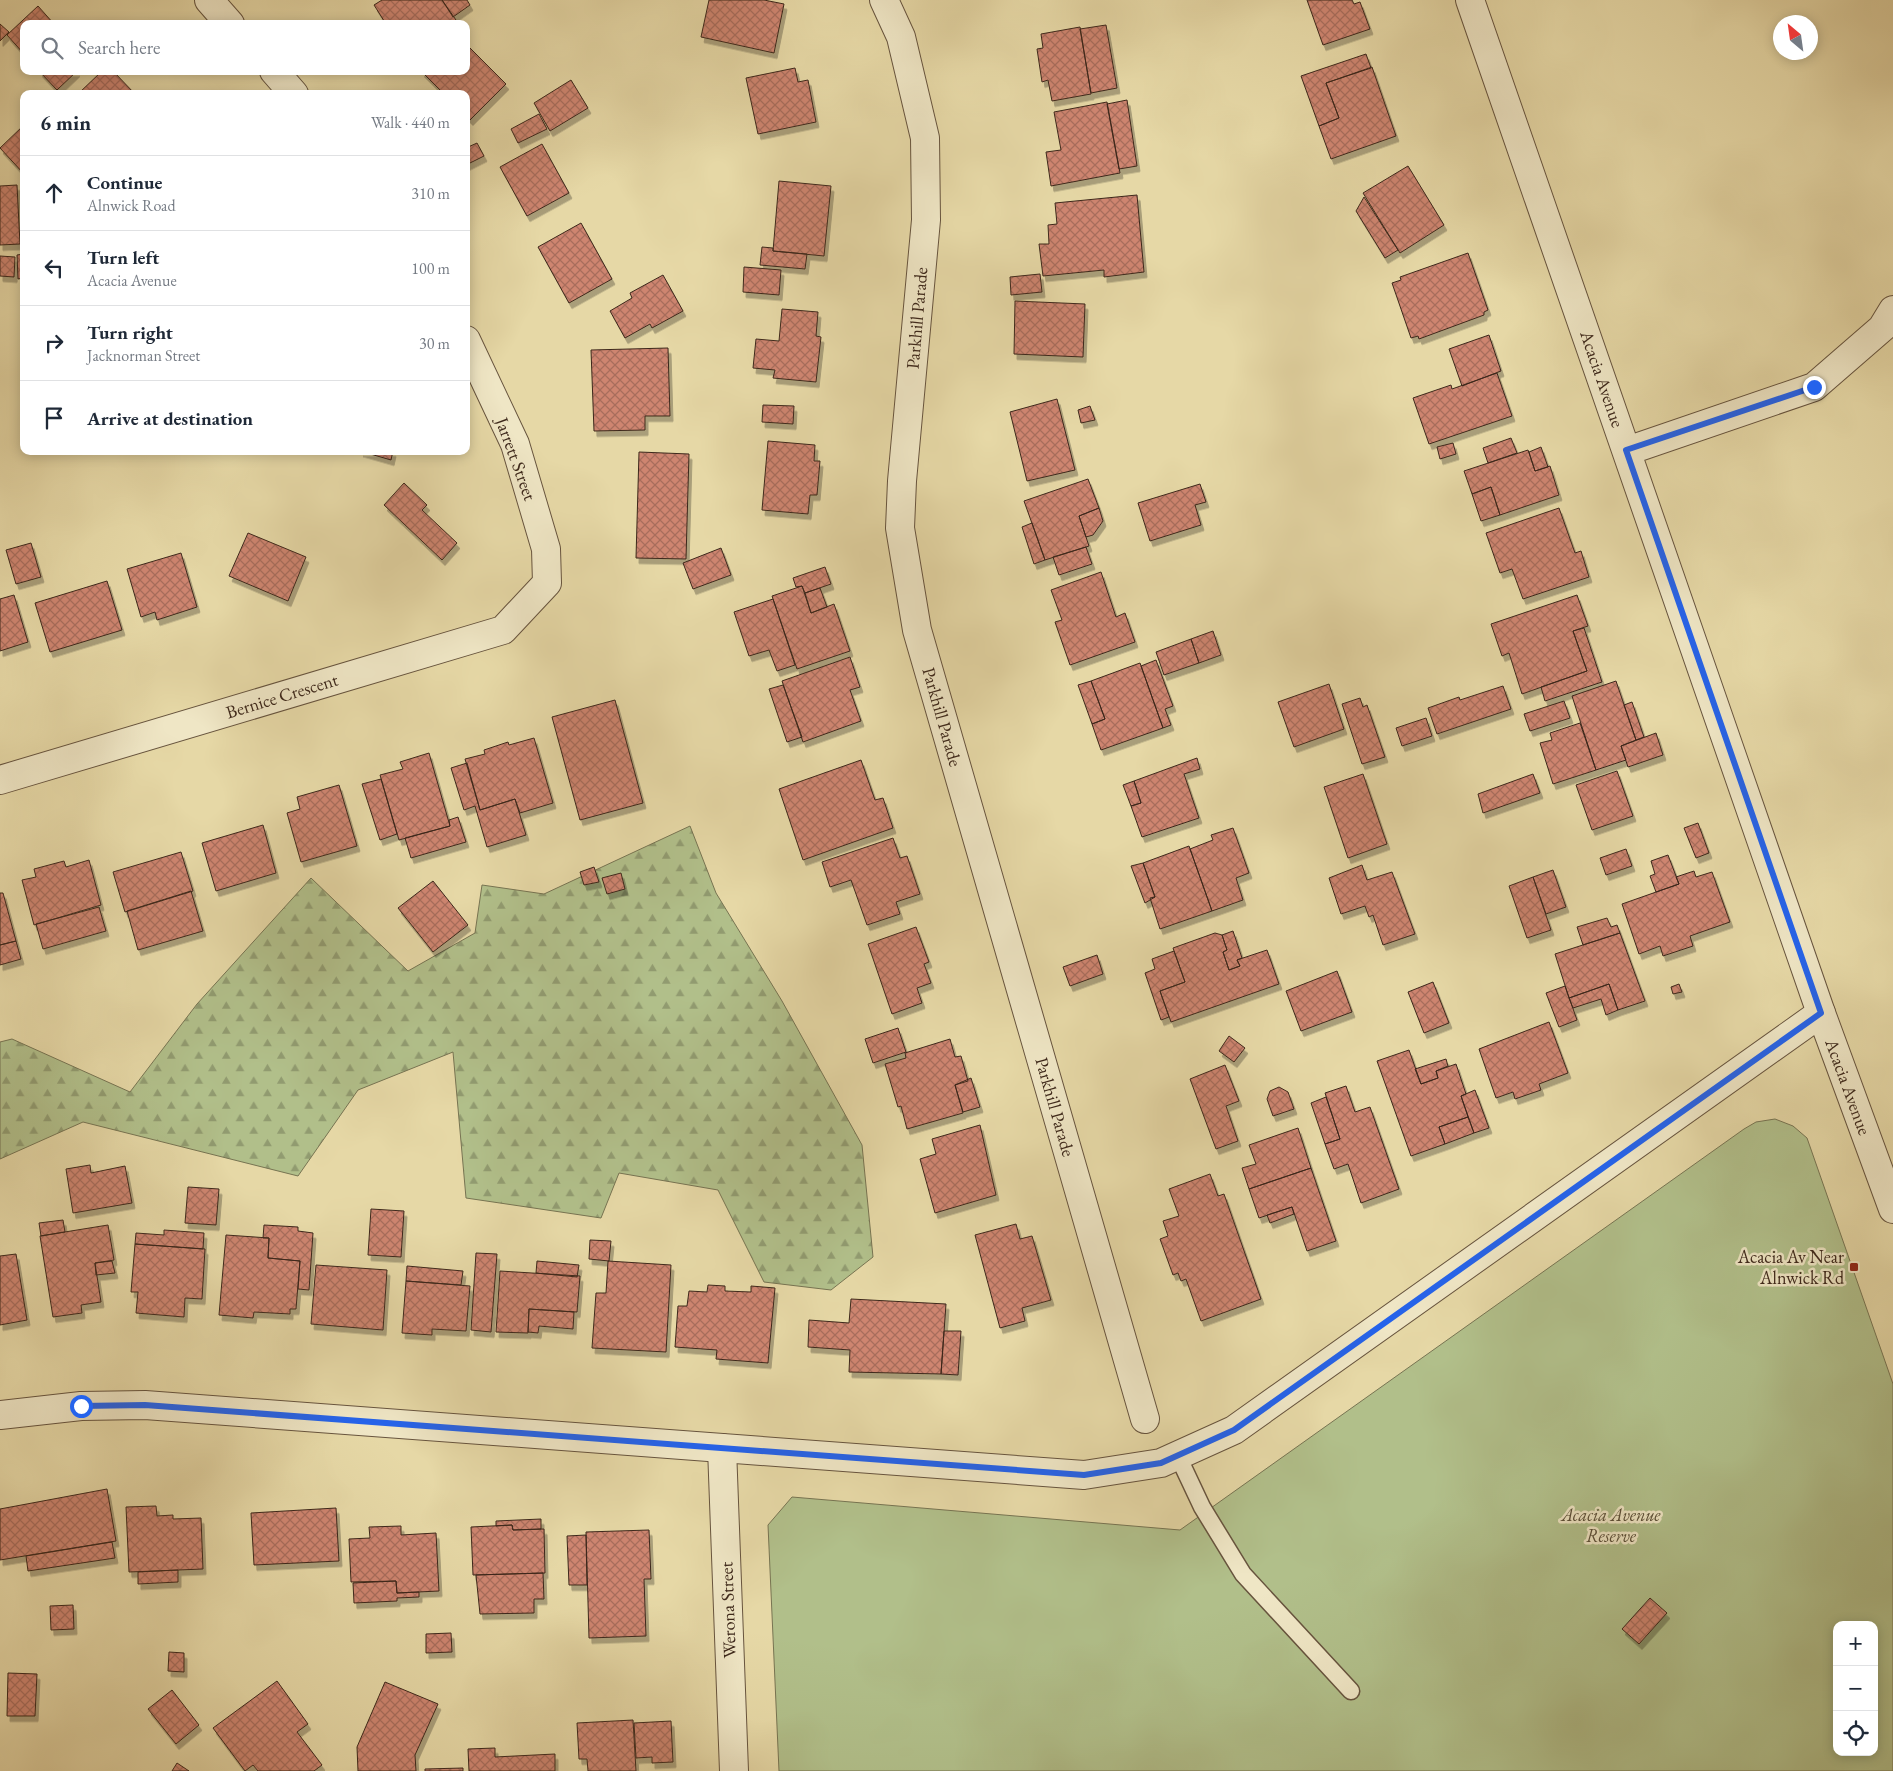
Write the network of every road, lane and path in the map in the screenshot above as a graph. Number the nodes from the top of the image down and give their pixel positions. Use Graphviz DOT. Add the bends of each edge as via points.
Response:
graph roads {
  1 [pos="209,0"];
  2 [pos="884,0"];
  3 [pos="1470,0"];
  4 [pos="226,20"];
  5 [pos="277,75"];
  6 [pos="291,90"];
  7 [pos="1893,310"];
  8 [pos="470,348"];
  9 [pos="1626,450"];
  10 [pos="547,583"];
  11 [pos="0,780"];
  12 [pos="1821,1013"];
  13 [pos="1893,1209"];
  14 [pos="0,1415"];
  15 [pos="1145,1419"];
  16 [pos="722,1448"];
  17 [pos="1178,1456"];
  18 [pos="1351,1691"];
  19 [pos="734,1771"];
  1 -- 4 [label="street"];
  2 -- 15 [label="street, Parkhill Parade" via="901,37 926,138 926,220 900,528 917,630"];
  3 -- 9 [label="street, Acacia Avenue"];
  5 -- 6 [label="street"];
  7 -- 9 [label="street" via="1882,328 1814,387"];
  8 -- 10 [label="street, Jarrett Street" via="515,444 546,548"];
  9 -- 12 [label="street, Acacia Avenue"];
  10 -- 11 [label="street, Bernice Crescent" via="503,630"];
  12 -- 13 [label="street, Acacia Avenue"];
  12 -- 17 [label="street" via="1234,1430"];
  14 -- 16 [label="street" via="81,1406 145,1405"];
  16 -- 17 [label="street" via="1084,1475 1161,1463"];
  16 -- 19 [label="street, Werona Street"];
  17 -- 18 [label="lane" via="1202,1507 1243,1574"];
}
